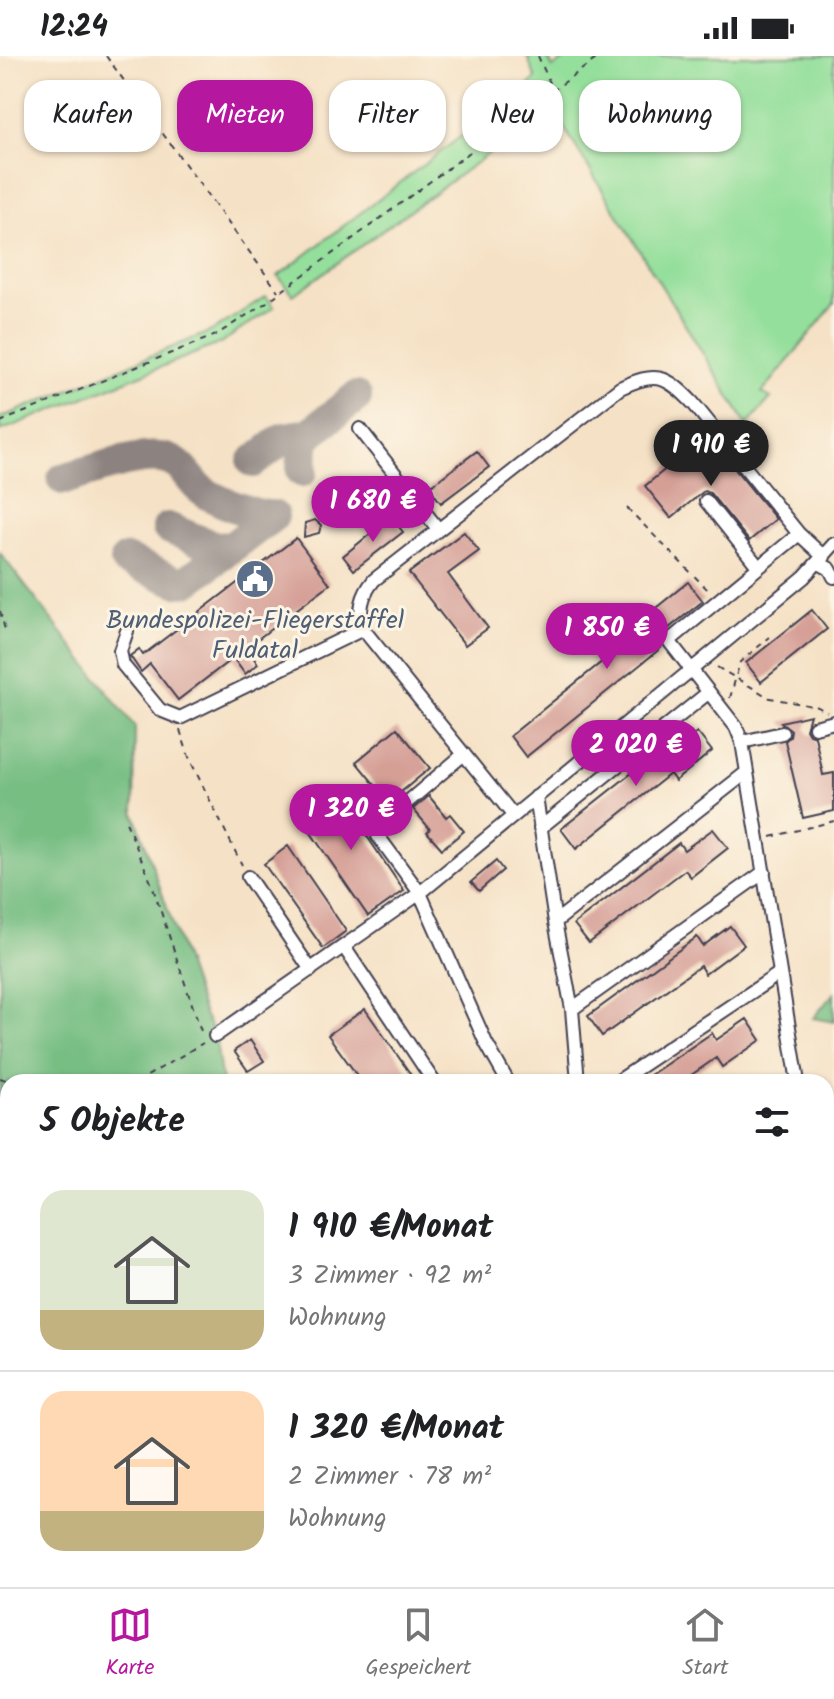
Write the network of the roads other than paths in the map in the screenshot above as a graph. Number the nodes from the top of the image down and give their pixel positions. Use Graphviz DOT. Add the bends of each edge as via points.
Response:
graph roads {
  1 [pos="360,429"];
  2 [pos="706,501"];
  3 [pos="438,529"];
  4 [pos="799,534"];
  5 [pos="834,544"];
  6 [pos="822,560"];
  7 [pos="757,565"];
  8 [pos="834,577"];
  9 [pos="363,629"];
  10 [pos="127,631"];
  11 [pos="693,670"];
  12 [pos="709,692"];
  13 [pos="832,718"];
  14 [pos="815,727"];
  15 [pos="782,733"];
  16 [pos="742,742"];
  17 [pos="464,754"];
  18 [pos="747,772"];
  19 [pos="536,797"];
  20 [pos="513,815"];
  21 [pos="540,828"];
  22 [pos="764,872"];
  23 [pos="248,877"];
  24 [pos="420,893"];
  25 [pos="555,922"];
  26 [pos="344,947"];
  27 [pos="311,970"];
  28 [pos="780,973"];
  29 [pos="572,1009"];
  30 [pos="215,1036"];
  31 [pos="429,1074"];
  32 [pos="503,1074"];
  33 [pos="577,1074"];
  34 [pos="629,1074"];
  35 [pos="797,1074"];
  1 -- 3 [label="lane"];
  2 -- 7 [label="lane"];
  3 -- 4 [label="lane" via="620,388 657,378 676,386 693,403"];
  3 -- 9 [label="lane" via="365,591"];
  4 -- 6 [label="lane"];
  4 -- 7 [label="lane"];
  5 -- 6 [label="lane"];
  6 -- 8 [label="lane"];
  6 -- 11 [label="lane"];
  7 -- 11 [label="lane" via="669,641"];
  9 -- 10 [label="lane" via="180,718 160,710 123,665 120,651"];
  9 -- 17 [label="lane"];
  11 -- 12 [label="lane"];
  11 -- 19 [label="lane"];
  12 -- 16 [label="lane"];
  12 -- 21 [label="lane"];
  13 -- 14 [label="lane"];
  15 -- 16 [label="lane"];
  16 -- 18 [label="lane"];
  17 -- 20 [label="lane"];
  17 -- 24 [label="lane" via="379,830 380,841"];
  18 -- 22 [label="lane"];
  18 -- 25 [label="lane"];
  19 -- 20 [label="lane"];
  19 -- 21 [label="lane"];
  20 -- 24 [label="lane"];
  21 -- 25 [label="lane"];
  22 -- 28 [label="lane"];
  22 -- 29 [label="lane"];
  23 -- 27 [label="lane"];
  24 -- 26 [label="lane"];
  24 -- 32 [label="lane"];
  25 -- 29 [label="lane"];
  26 -- 27 [label="lane"];
  26 -- 31 [label="lane"];
  27 -- 30 [label="lane"];
  28 -- 34 [label="lane"];
  28 -- 35 [label="lane"];
  29 -- 33 [label="lane"];
}
